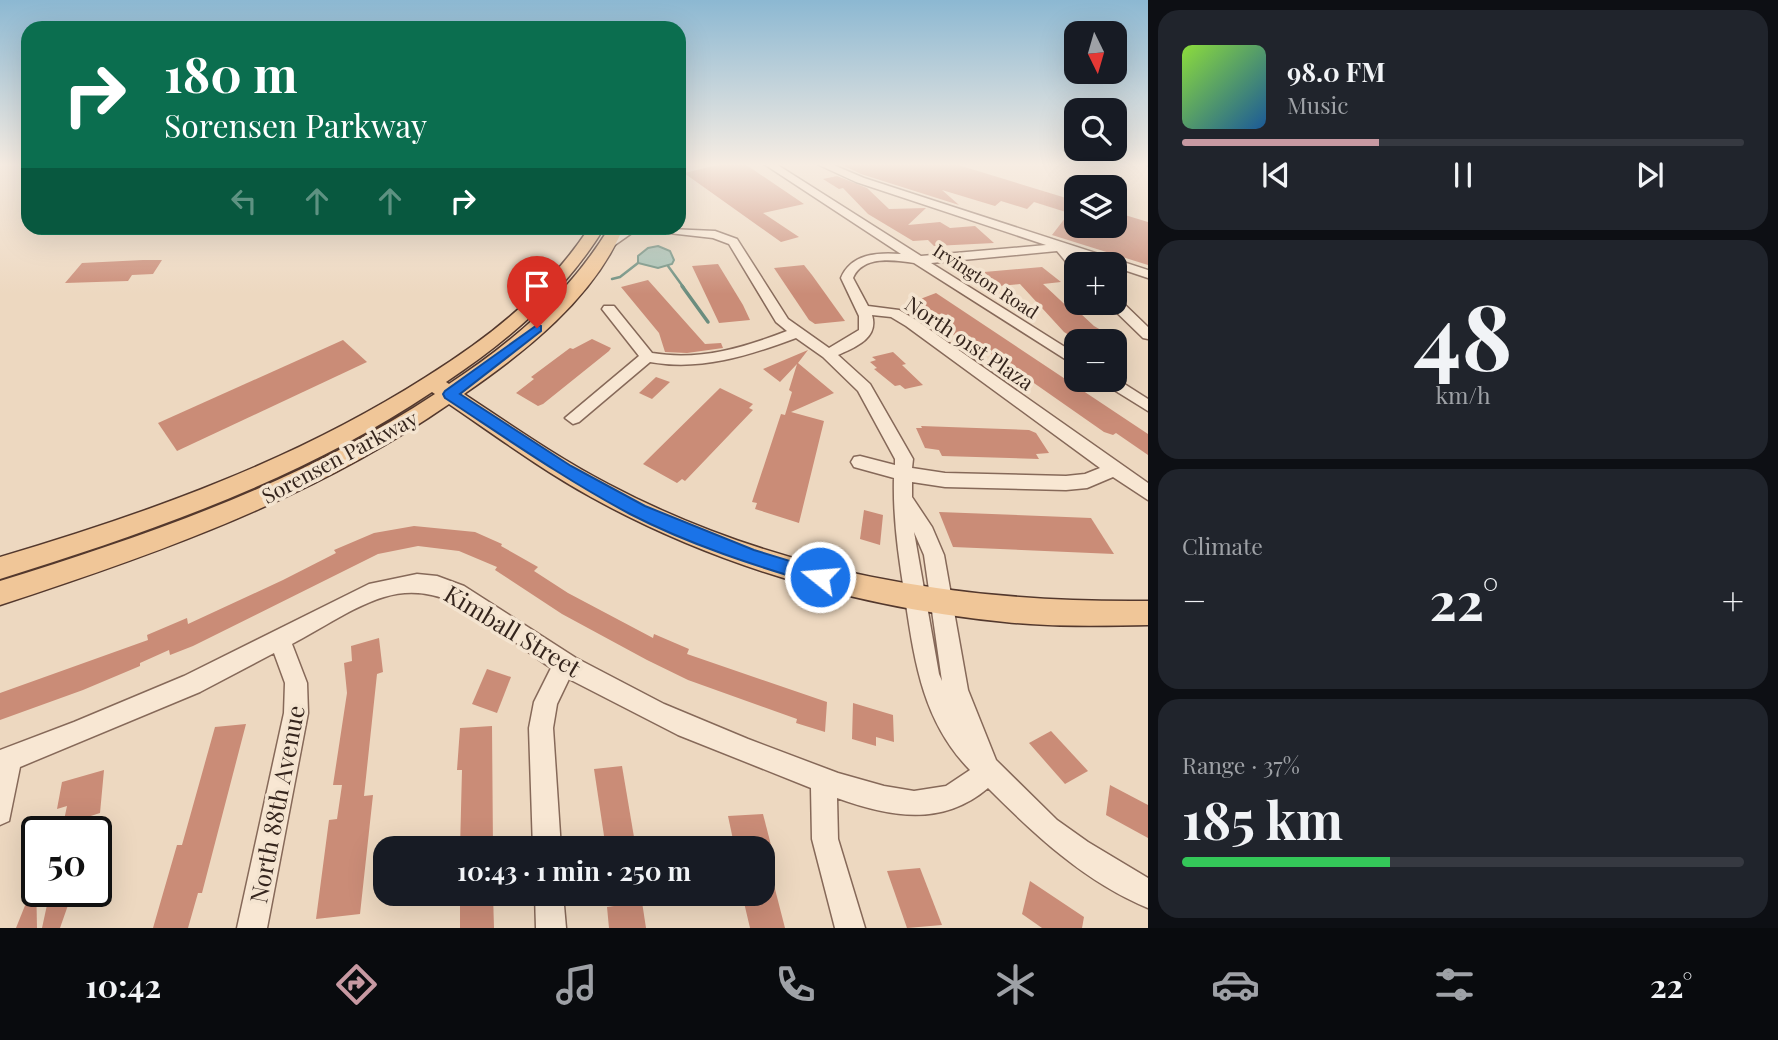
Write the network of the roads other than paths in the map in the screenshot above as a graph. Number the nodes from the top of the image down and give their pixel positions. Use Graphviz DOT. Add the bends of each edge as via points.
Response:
graph roads {
  1 [pos="836,207"];
  2 [pos="941,207"];
  3 [pos="686,232"];
  4 [pos="606,235"];
  5 [pos="1060,247"];
  6 [pos="1064,252"];
  7 [pos="918,260"];
  8 [pos="1148,274"];
  9 [pos="609,309"];
  10 [pos="866,310"];
  11 [pos="1127,315"];
  12 [pos="795,332"];
  13 [pos="1148,335"];
  14 [pos="1064,353"];
  15 [pos="828,354"];
  16 [pos="648,357"];
  17 [pos="442,389"];
  18 [pos="1125,392"];
  19 [pos="1148,406"];
  20 [pos="573,418"];
  21 [pos="860,462"];
  22 [pos="1114,469"];
  23 [pos="905,474"];
  24 [pos="1148,493"];
  25 [pos="903,497"];
  26 [pos="0,568"];
  27 [pos="0,593"];
  28 [pos="916,599"];
  29 [pos="941,603"];
  30 [pos="1148,613"];
  31 [pos="280,640"];
  32 [pos="565,664"];
  33 [pos="4,760"];
  34 [pos="989,770"];
  35 [pos="824,780"];
  36 [pos="0,812"];
  37 [pos="546,836"];
  38 [pos="1148,894"];
  39 [pos="550,906"];
  40 [pos="252,928"];
  41 [pos="551,928"];
  42 [pos="850,928"];
  1 -- 7 [label="street, Irvington Road"];
  2 -- 5 [label="street"];
  3 -- 12 [label="street" via="733,242 783,322"];
  4 -- 17 [label="main road, Sorensen Parkway" via="584,278 537,328"];
  5 -- 6 [label="street"];
  5 -- 7 [label="street"];
  5 -- 8 [label="street"];
  7 -- 10 [label="street" via="869,271 856,292"];
  7 -- 14 [label="street, Irvington Road"];
  9 -- 16 [label="street"];
  10 -- 15 [label="street" via="865,333"];
  10 -- 22 [label="street, North 91st Plaza" via="894,313 911,323"];
  11 -- 13 [label="street"];
  12 -- 15 [label="street"];
  12 -- 16 [label="street" via="726,356 671,361"];
  15 -- 23 [label="street" via="872,400 901,451"];
  16 -- 20 [label="street"];
  17 -- 26 [label="main road, Sorensen Parkway" via="247,482 145,522"];
  17 -- 27 [label="main road, Sorensen Parkway" via="357,450 272,494 151,542"];
  17 -- 28 [label="main road" via="566,470 660,520 798,571"];
  18 -- 19 [label="street"];
  21 -- 23 [label="street"];
  22 -- 23 [label="street" via="1087,481 1066,483 945,480"];
  22 -- 24 [label="street, North 91st Plaza"];
  23 -- 25 [label="street"];
  25 -- 28 [label="street"];
  25 -- 29 [label="street" via="934,555"];
  28 -- 29 [label="main road"];
  28 -- 34 [label="street" via="936,699 962,744"];
  29 -- 30 [label="main road" via="1014,612"];
  29 -- 34 [label="street" via="956,690"];
  31 -- 32 [label="street, Kimball Street" via="376,590 428,582 466,598"];
  31 -- 33 [label="street, Kimball Street" via="192,684"];
  31 -- 40 [label="street, North 88th Avenue" via="296,682 296,713"];
  32 -- 35 [label="street, Kimball Street" via="686,726"];
  32 -- 37 [label="street" via="542,721"];
  33 -- 36 [label="street"];
  34 -- 35 [label="street, Kimball Street" via="965,790 930,803 878,797"];
  34 -- 38 [label="street" via="1048,829"];
  35 -- 42 [label="street" via="825,839"];
  39 -- 41 [label="street"];
}
